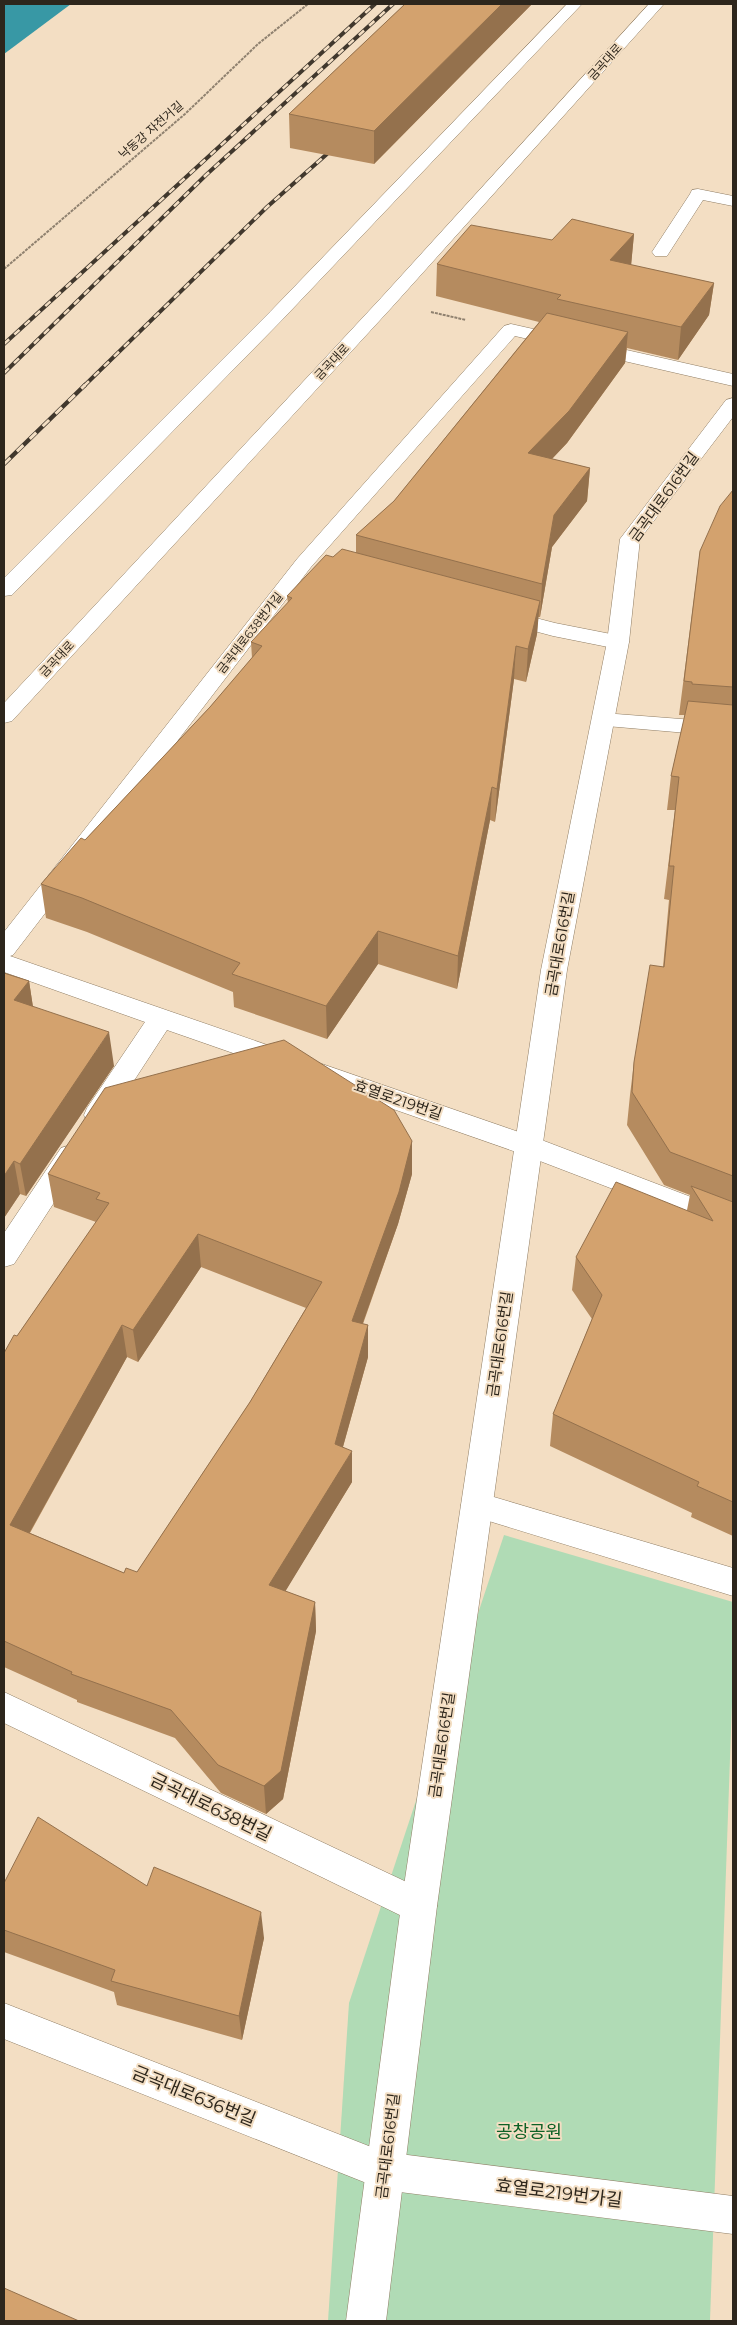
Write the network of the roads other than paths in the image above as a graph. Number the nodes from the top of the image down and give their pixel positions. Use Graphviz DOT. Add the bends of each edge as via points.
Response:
graph roads {
  1 [pos="575,4"];
  2 [pos="657,4"];
  3 [pos="733,201"];
  4 [pos="661,252"];
  5 [pos="733,380"];
  6 [pos="733,404"];
  7 [pos="4,590"];
  8 [pos="486,611"];
  9 [pos="618,642"];
  10 [pos="4,716"];
  11 [pos="602,720"];
  12 [pos="733,730"];
  13 [pos="4,950"];
  14 [pos="4,962"];
  15 [pos="161,1018"];
  16 [pos="529,1146"];
  17 [pos="733,1224"];
  18 [pos="4,1256"];
  19 [pos="477,1505"];
  20 [pos="733,1582"];
  21 [pos="4,1708"];
  22 [pos="419,1906"];
  23 [pos="4,2021"];
  24 [pos="384,2171"];
  25 [pos="733,2215"];
  26 [pos="366,2321"];
  1 -- 7 [label="street" via="276,316"];
  2 -- 10 [label="street, 금곡대로"];
  3 -- 4 [label="street" via="698,194"];
  5 -- 13 [label="street, 금곡대로638번가길" via="511,330 314,566"];
  6 -- 9 [label="street, 금곡대로616번길" via="630,539"];
  8 -- 9 [label="street"];
  9 -- 11 [label="street, 금곡대로616번길"];
  11 -- 12 [label="street"];
  11 -- 16 [label="street, 금곡대로616번길" via="554,970"];
  14 -- 15 [label="street, 효열로219번길"];
  15 -- 16 [label="street, 효열로219번길"];
  15 -- 18 [label="street"];
  16 -- 17 [label="street, 효열로219번길"];
  16 -- 19 [label="street, 금곡대로616번길"];
  19 -- 20 [label="street"];
  19 -- 22 [label="street, 금곡대로616번길"];
  21 -- 22 [label="street, 금곡대로638번길"];
  22 -- 24 [label="street, 금곡대로616번길"];
  23 -- 24 [label="street, 금곡대로636번길"];
  24 -- 25 [label="street, 효열로219번가길"];
  24 -- 26 [label="street, 금곡대로616번길"];
}
